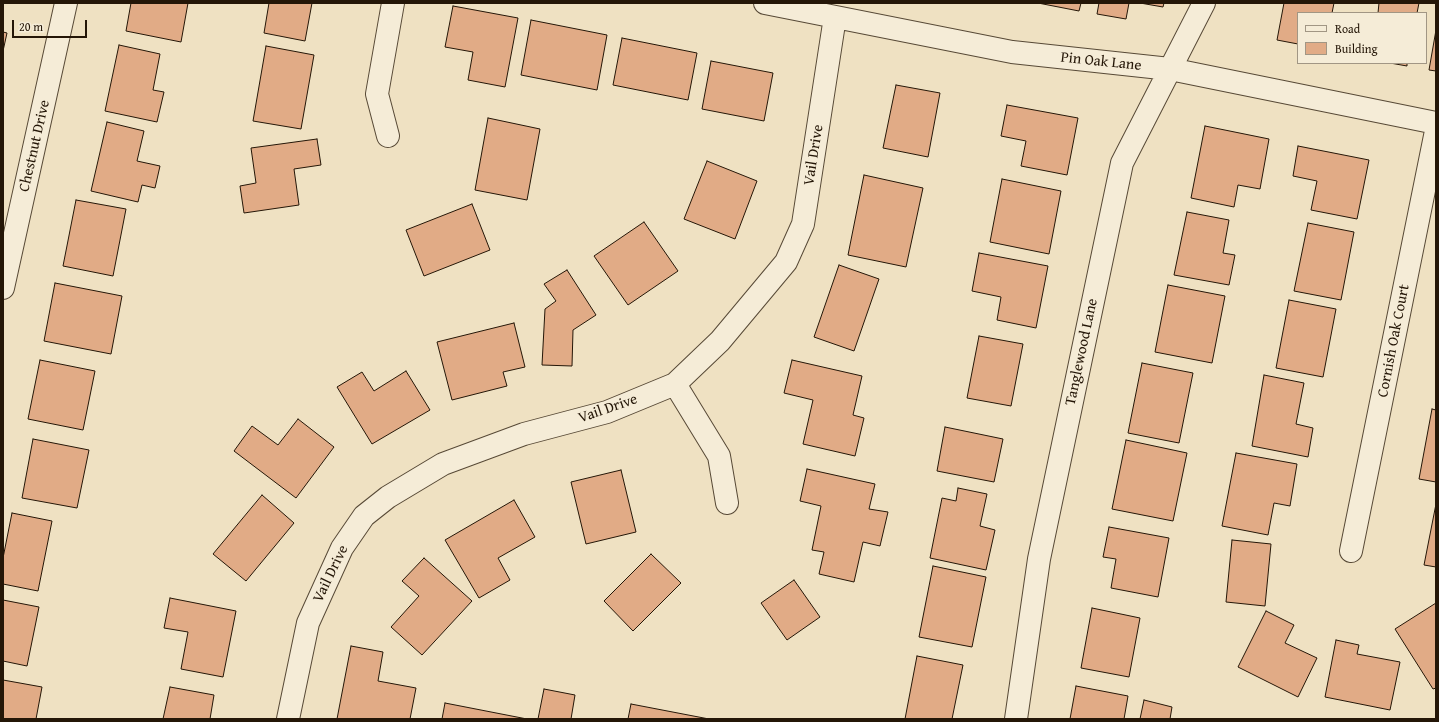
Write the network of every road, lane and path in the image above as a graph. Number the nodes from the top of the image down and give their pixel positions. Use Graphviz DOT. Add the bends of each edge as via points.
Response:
graph roads {
  1 [pos="66,3"];
  2 [pos="393,3"];
  3 [pos="765,3"];
  4 [pos="1204,3"];
  5 [pos="835,17"];
  6 [pos="1170,70"];
  7 [pos="1436,123"];
  8 [pos="1436,131"];
  9 [pos="388,136"];
  10 [pos="3,288"];
  11 [pos="675,384"];
  12 [pos="727,503"];
  13 [pos="1351,551"];
  14 [pos="288,719"];
  15 [pos="1016,719"];
  1 -- 10 [label="street, Chestnut Drive"];
  2 -- 9 [label="street" via="377,94"];
  3 -- 5 [label="street, Pin Oak Lane"];
  4 -- 6 [label="street, Tanglewood Lane"];
  5 -- 6 [label="street, Pin Oak Lane" via="1012,52"];
  5 -- 11 [label="street, Vail Drive" via="803,224 786,262 720,341"];
  6 -- 7 [label="street, Pin Oak Lane"];
  6 -- 15 [label="street, Tanglewood Lane" via="1122,163 1039,559"];
  8 -- 13 [label="street, Cornish Oak Court"];
  11 -- 12 [label="street" via="719,456"];
  11 -- 14 [label="street, Vail Drive" via="606,412 524,434 443,464 388,497 364,516 342,548 308,623"];
}
